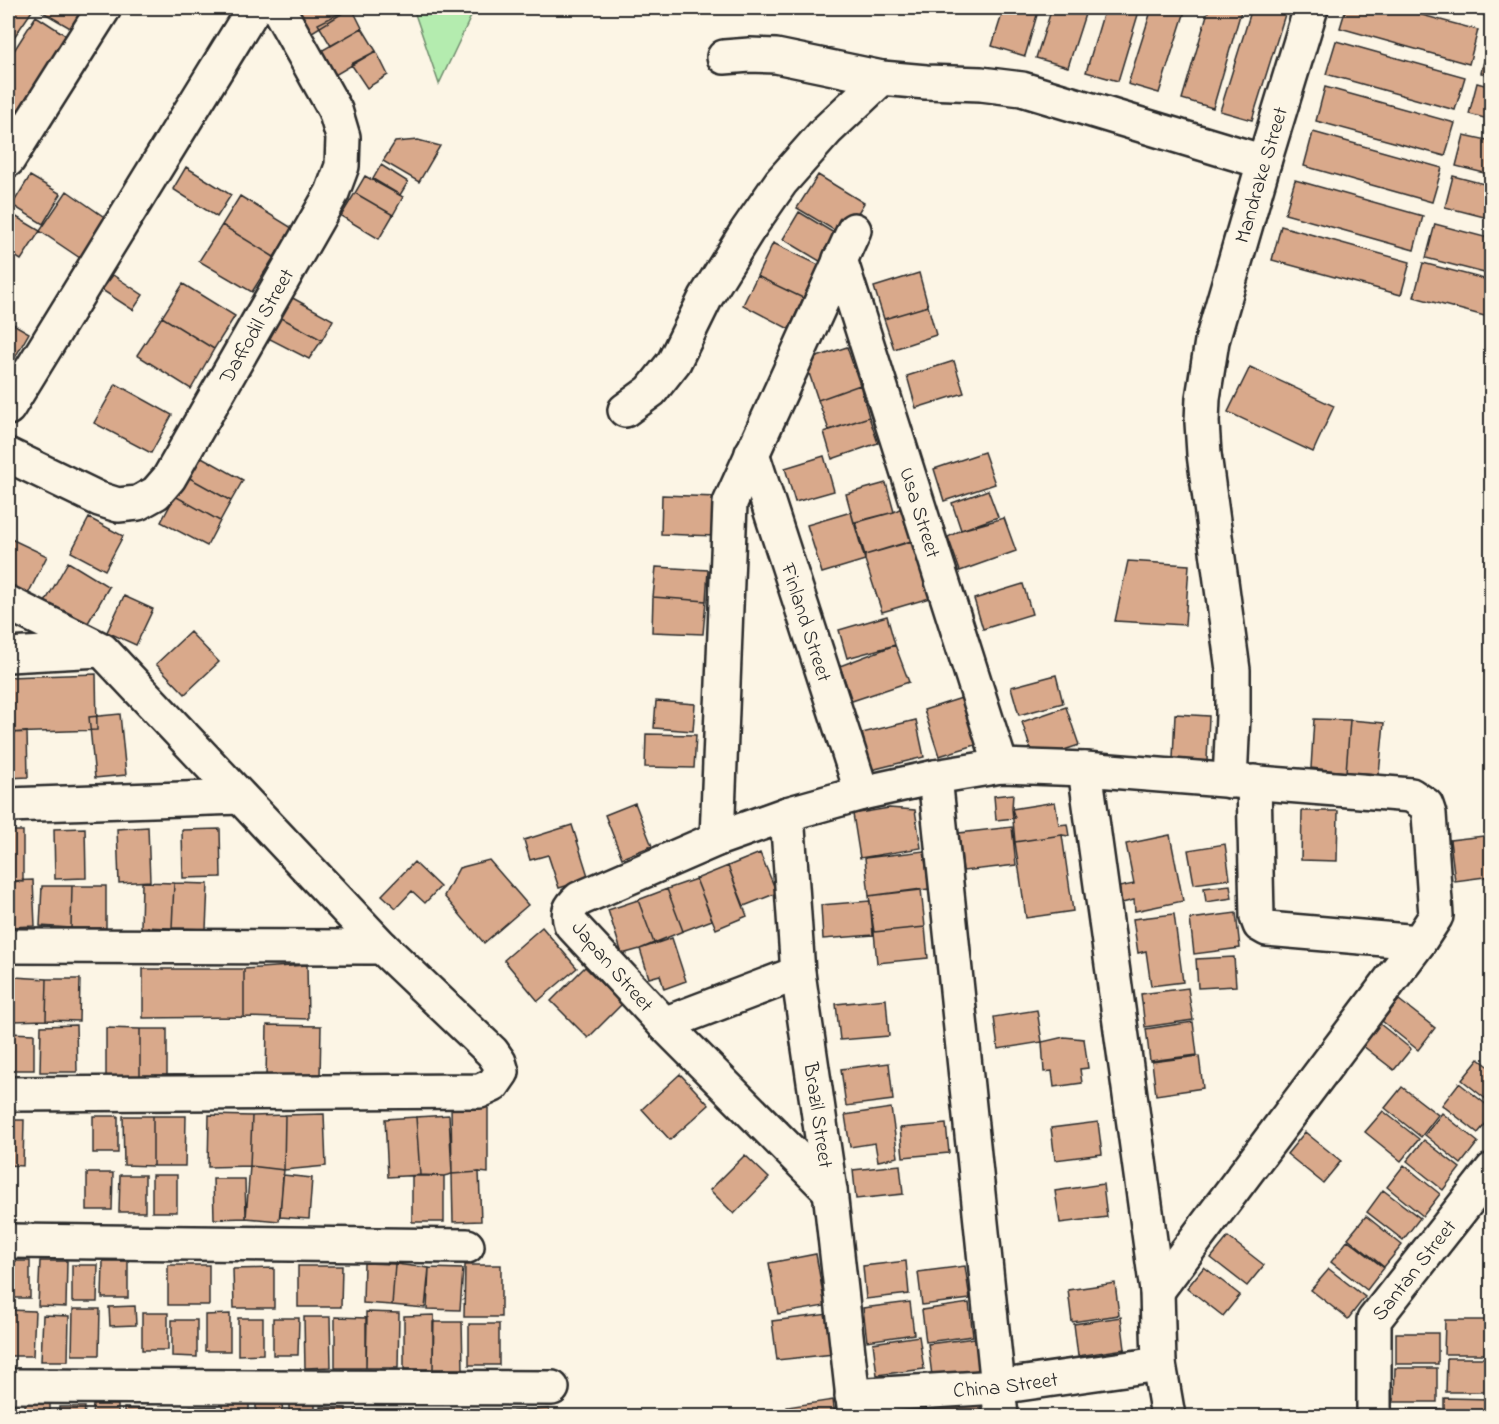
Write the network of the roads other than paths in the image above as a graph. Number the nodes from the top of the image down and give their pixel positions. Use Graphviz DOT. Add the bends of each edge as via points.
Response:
graph roads {
  1 [pos="104,8"];
  2 [pos="254,8"];
  3 [pos="278,8"];
  4 [pos="1311,8"];
  5 [pos="724,57"];
  6 [pos="882,78"];
  7 [pos="8,160"];
  8 [pos="1264,162"];
  9 [pos="854,230"];
  10 [pos="840,260"];
  11 [pos="8,408"];
  12 [pos="625,410"];
  13 [pos="752,453"];
  14 [pos="8,455"];
  15 [pos="8,603"];
  16 [pos="102,650"];
  17 [pos="8,655"];
  18 [pos="1001,766"];
  19 [pos="1085,769"];
  20 [pos="935,777"];
  21 [pos="1242,782"];
  22 [pos="862,793"];
  23 [pos="240,797"];
  24 [pos="8,805"];
  25 [pos="787,814"];
  26 [pos="717,839"];
  27 [pos="1419,942"];
  28 [pos="8,946"];
  29 [pos="382,947"];
  30 [pos="798,973"];
  31 [pos="664,1024"];
  32 [pos="8,1094"];
  33 [pos="1491,1170"];
  34 [pos="830,1191"];
  35 [pos="8,1241"];
  36 [pos="467,1246"];
  37 [pos="1157,1291"];
  38 [pos="1159,1364"];
  39 [pos="8,1386"];
  40 [pos="552,1388"];
  41 [pos="999,1402"];
  42 [pos="854,1406"];
  43 [pos="1168,1416"];
  44 [pos="1374,1416"];
  1 -- 7 [label="street"];
  2 -- 11 [label="street"];
  3 -- 14 [label="street, Daffodil Street" via="335,110 343,137 342,166 332,193 169,478 156,493 138,503 118,505"];
  4 -- 8 [label="street, Mandrake Street"];
  5 -- 6 [label="street" via="776,56"];
  6 -- 8 [label="street" via="1022,89"];
  6 -- 12 [label="street" via="826,130 782,182 706,297 674,362 651,391"];
  8 -- 21 [label="street, Mandrake Street" via="1212,341 1202,422 1233,670 1233,716"];
  9 -- 10 [label="street"];
  10 -- 13 [label="street"];
  10 -- 18 [label="street, Usa Street"];
  13 -- 22 [label="street, Finland Street"];
  13 -- 26 [label="street" via="730,503"];
  15 -- 16 [label="street"];
  16 -- 17 [label="street"];
  16 -- 23 [label="street"];
  18 -- 19 [label="street, Japan Street"];
  18 -- 20 [label="street, Japan Street"];
  19 -- 21 [label="street, Japan Street"];
  19 -- 37 [label="street"];
  20 -- 22 [label="street, Japan Street"];
  20 -- 41 [label="street"];
  21 -- 27 [label="street, Mandrake Street" via="1260,925"];
  21 -- 27 [label="street, Japan Street" via="1411,795 1426,805 1436,916"];
  22 -- 25 [label="street, Japan Street"];
  23 -- 24 [label="street"];
  23 -- 29 [label="street"];
  25 -- 26 [label="street, Japan Street"];
  25 -- 30 [label="street, Brazil Street"];
  26 -- 31 [label="street, Japan Street" via="579,899 569,910 571,924"];
  27 -- 37 [label="street"];
  28 -- 29 [label="street"];
  29 -- 32 [label="street" via="495,1057 502,1072 493,1085 480,1091"];
  30 -- 31 [label="street"];
  30 -- 34 [label="street, Brazil Street"];
  31 -- 34 [label="street, Japan Street"];
  33 -- 44 [label="street, Santan Street" via="1374,1320"];
  34 -- 42 [label="street, Brazil Street"];
  35 -- 36 [label="street"];
  37 -- 38 [label="street"];
  38 -- 41 [label="street, China Street"];
  38 -- 43 [label="street"];
  39 -- 40 [label="street"];
  41 -- 42 [label="street, China Street"];
}
